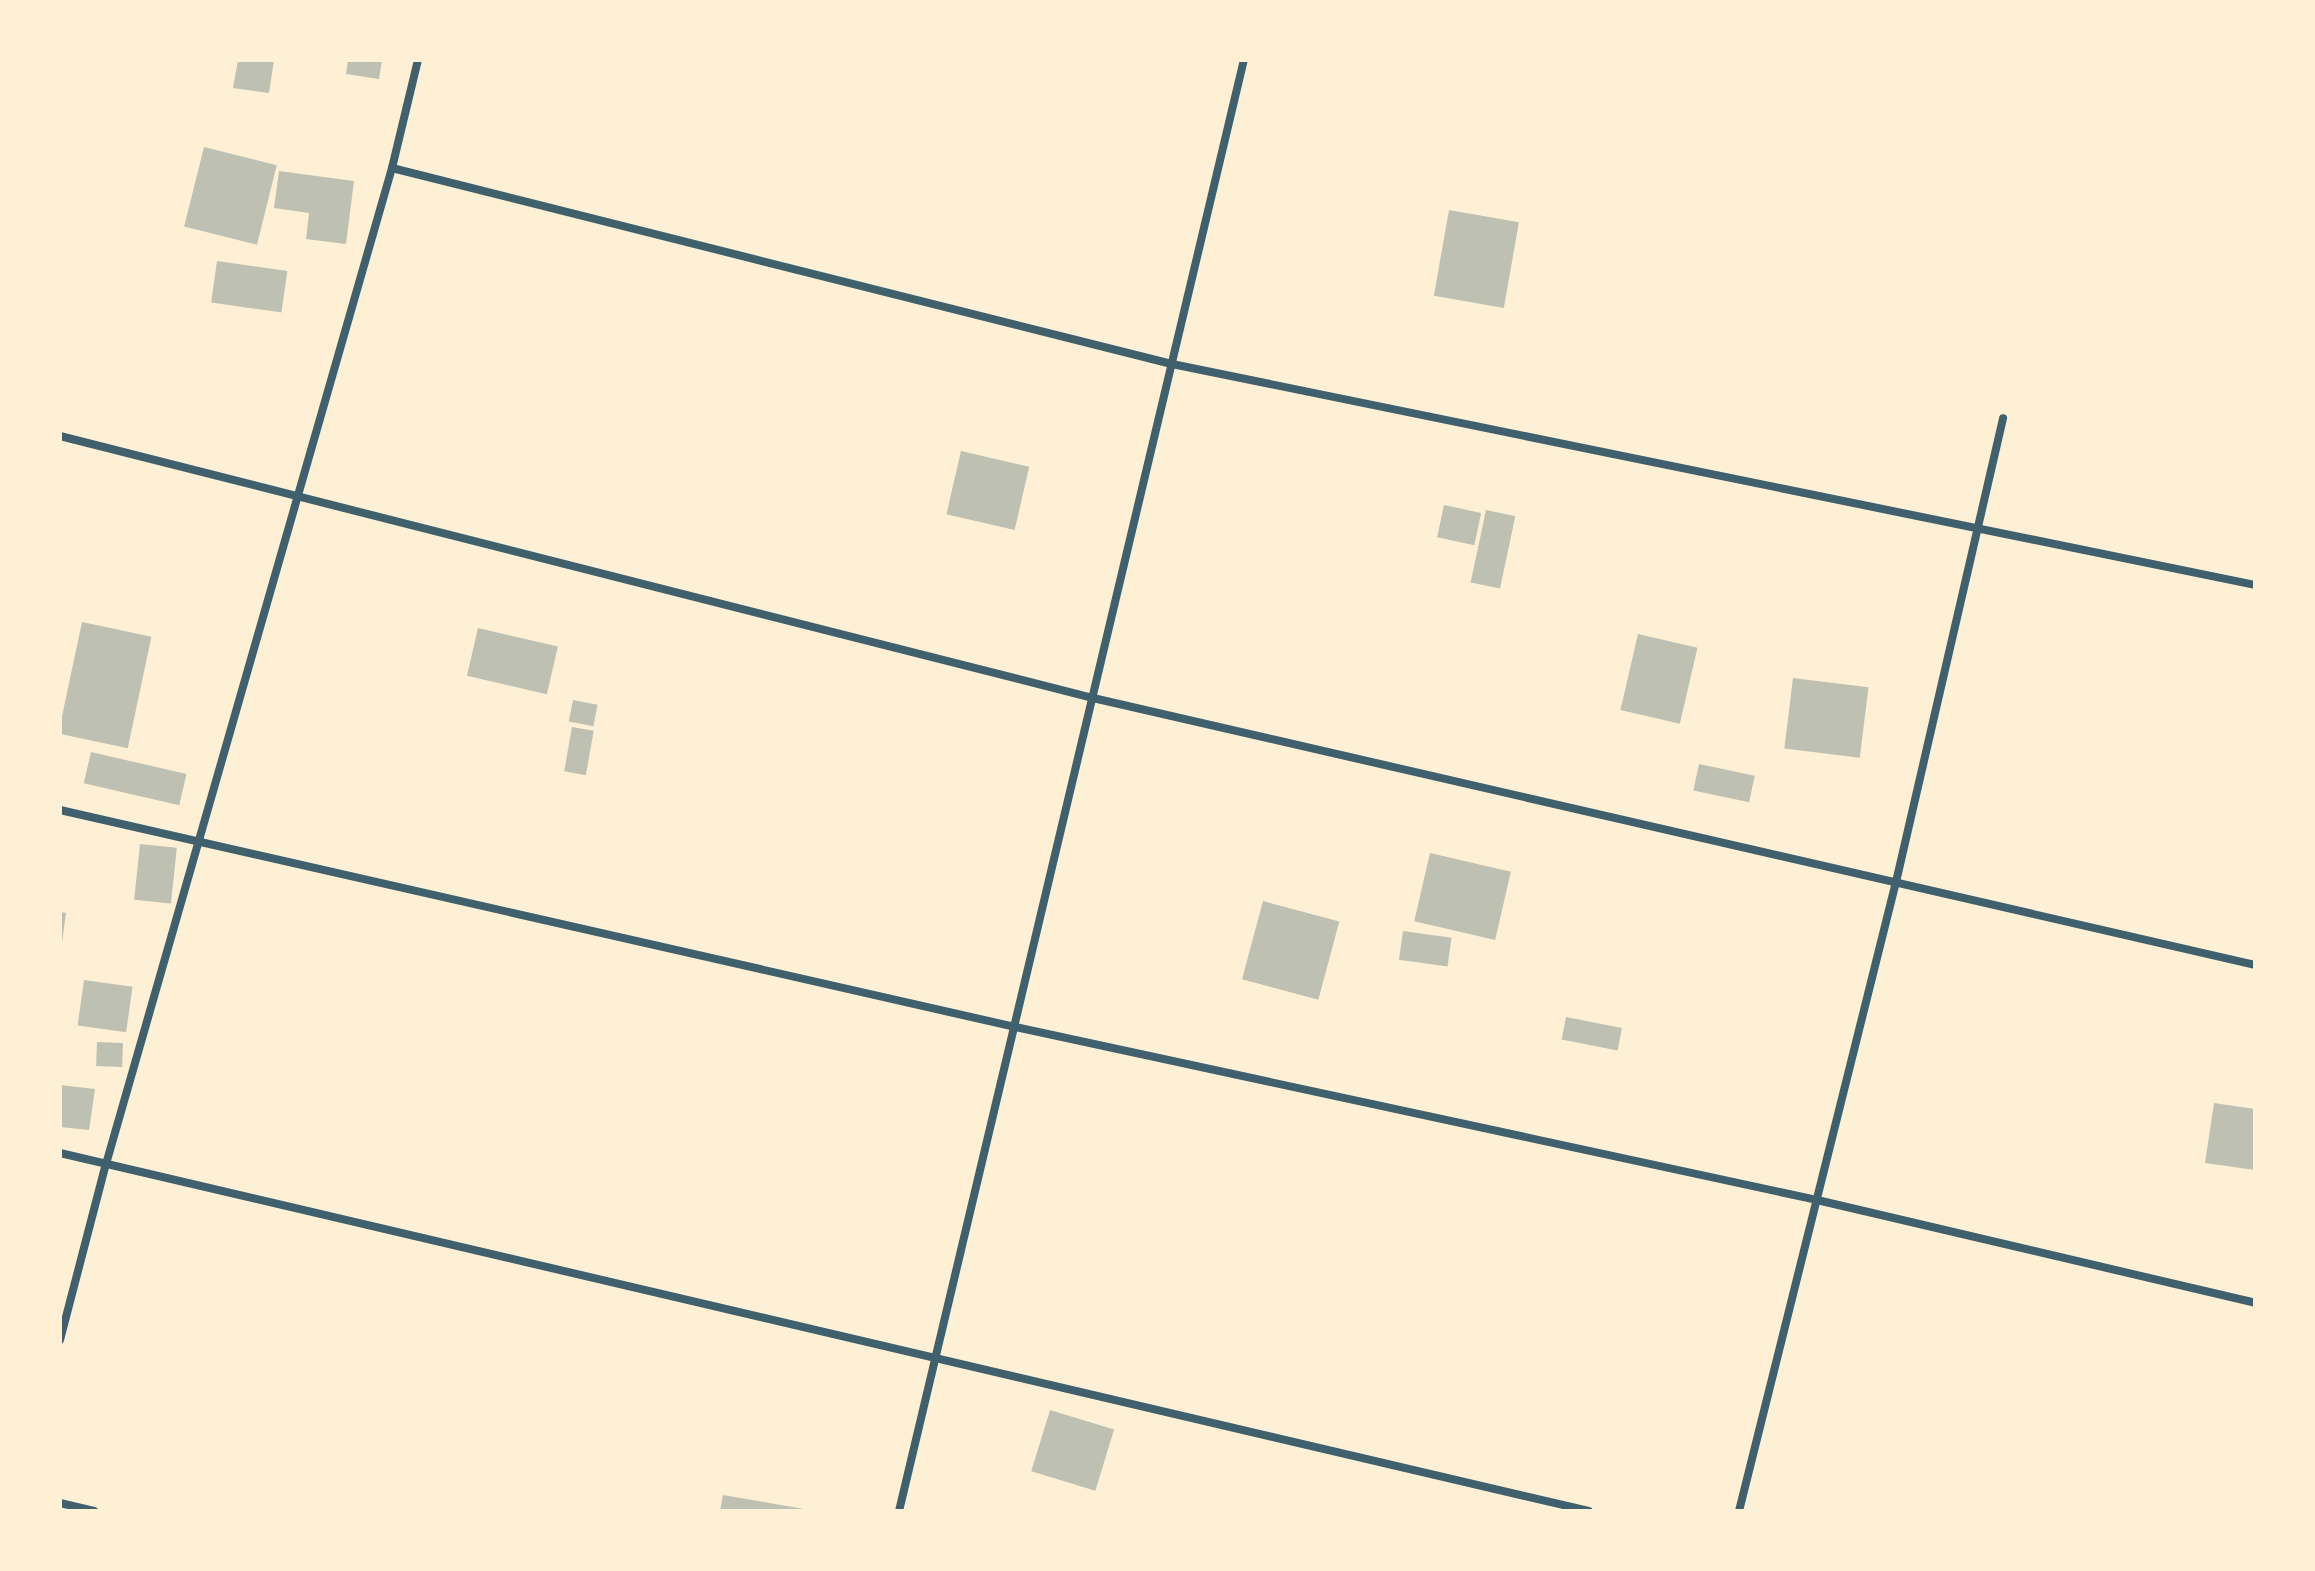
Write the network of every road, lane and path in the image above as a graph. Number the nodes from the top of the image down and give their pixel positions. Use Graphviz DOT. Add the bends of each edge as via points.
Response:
graph roads {
  1 [pos="418,60"];
  2 [pos="1244,60"];
  3 [pos="392,168"];
  4 [pos="1172,364"];
  5 [pos="2003,418"];
  6 [pos="60,436"];
  7 [pos="296,492"];
  8 [pos="1977,529"];
  9 [pos="2255,585"];
  10 [pos="1093,698"];
  11 [pos="60,810"];
  12 [pos="198,840"];
  13 [pos="1896,882"];
  14 [pos="2255,965"];
  15 [pos="1015,1027"];
  16 [pos="60,1153"];
  17 [pos="106,1164"];
  18 [pos="1817,1200"];
  19 [pos="2255,1303"];
  20 [pos="60,1340"];
  21 [pos="936,1362"];
  22 [pos="60,1503"];
  23 [pos="94,1511"];
  24 [pos="899,1511"];
  25 [pos="1589,1511"];
  26 [pos="1739,1511"];
  1 -- 3 [label="street"];
  2 -- 4 [label="street"];
  3 -- 4 [label="street"];
  3 -- 7 [label="street"];
  4 -- 8 [label="street"];
  4 -- 10 [label="street"];
  5 -- 8 [label="street"];
  6 -- 7 [label="street"];
  7 -- 10 [label="street"];
  7 -- 12 [label="street"];
  8 -- 9 [label="street"];
  8 -- 13 [label="street"];
  10 -- 13 [label="street"];
  10 -- 15 [label="street"];
  11 -- 12 [label="street"];
  12 -- 15 [label="street"];
  12 -- 17 [label="street"];
  13 -- 14 [label="street"];
  13 -- 18 [label="street"];
  15 -- 18 [label="street"];
  15 -- 21 [label="street"];
  16 -- 17 [label="street"];
  17 -- 20 [label="street"];
  17 -- 21 [label="street"];
  18 -- 19 [label="street"];
  18 -- 26 [label="street"];
  21 -- 24 [label="street"];
  21 -- 25 [label="street"];
  22 -- 23 [label="street"];
}
